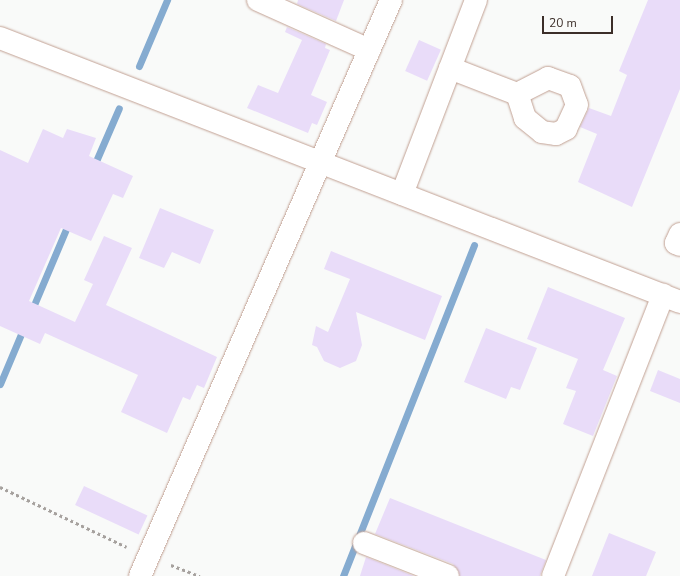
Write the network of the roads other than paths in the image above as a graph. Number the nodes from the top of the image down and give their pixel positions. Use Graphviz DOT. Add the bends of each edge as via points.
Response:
graph roads {
  1 [pos="258,0"];
  2 [pos="391,0"];
  3 [pos="476,0"];
  4 [pos="0,38"];
  5 [pos="369,50"];
  6 [pos="450,68"];
  7 [pos="517,94"];
  8 [pos="318,163"];
  9 [pos="402,194"];
  10 [pos="680,234"];
  11 [pos="680,245"];
  12 [pos="672,298"];
  13 [pos="364,543"];
  14 [pos="144,566"];
  15 [pos="448,576"];
  16 [pos="553,576"];
  1 -- 5 [label="street"];
  2 -- 5 [label="street"];
  3 -- 6 [label="street"];
  4 -- 8 [label="street"];
  5 -- 8 [label="street"];
  6 -- 7 [label="street"];
  6 -- 9 [label="street"];
  8 -- 9 [label="street"];
  8 -- 14 [label="street"];
  9 -- 12 [label="street"];
  10 -- 11 [label="street" via="676,243"];
  12 -- 16 [label="street"];
  13 -- 15 [label="street"];
}
